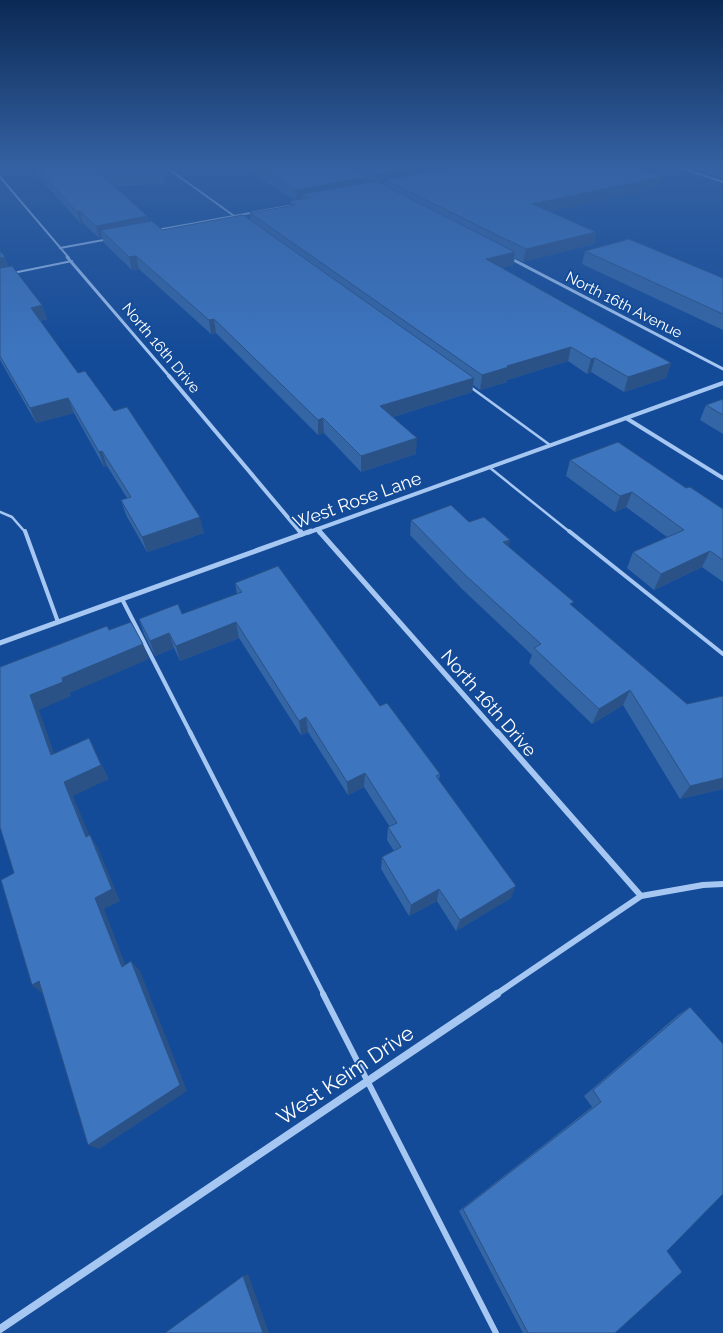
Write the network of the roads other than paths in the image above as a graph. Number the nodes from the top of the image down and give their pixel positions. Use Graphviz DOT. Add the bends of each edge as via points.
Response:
graph roads {
  1 [pos="42,227"];
  2 [pos="172,227"];
  3 [pos="157,230"];
  4 [pos="118,238"];
  5 [pos="60,248"];
  6 [pos="500,253"];
  7 [pos="72,262"];
  8 [pos="9,274"];
  9 [pos="723,369"];
  10 [pos="463,382"];
  11 [pos="723,383"];
  12 [pos="626,418"];
  13 [pos="550,445"];
  14 [pos="489,467"];
  15 [pos="723,478"];
  16 [pos="0,512"];
  17 [pos="317,529"];
  18 [pos="302,534"];
  19 [pos="122,599"];
  20 [pos="58,622"];
  21 [pos="0,643"];
  22 [pos="723,654"];
  23 [pos="723,884"];
  24 [pos="641,896"];
  25 [pos="369,1080"];
  26 [pos="0,1330"];
  27 [pos="496,1333"];
  1 -- 5 [label="street, North 16th Drive"];
  2 -- 3 [label="street"];
  4 -- 5 [label="street"];
  5 -- 7 [label="street, North 16th Drive"];
  6 -- 9 [label="street, North 16th Avenue"];
  7 -- 8 [label="lane"];
  7 -- 18 [label="street, North 16th Drive"];
  10 -- 13 [label="lane"];
  11 -- 12 [label="street, West Rose Lane"];
  12 -- 13 [label="street, West Rose Lane"];
  12 -- 15 [label="street"];
  13 -- 14 [label="street, West Rose Lane"];
  14 -- 17 [label="street, West Rose Lane"];
  14 -- 22 [label="lane"];
  16 -- 20 [label="lane" via="24,528"];
  17 -- 18 [label="street, West Rose Lane"];
  17 -- 24 [label="street, North 16th Drive"];
  18 -- 19 [label="street, West Rose Lane"];
  19 -- 20 [label="street, West Rose Lane"];
  19 -- 25 [label="lane"];
  20 -- 21 [label="street, West Rose Lane"];
  23 -- 24 [label="street, West Keim Drive"];
  24 -- 25 [label="street, West Keim Drive"];
  25 -- 26 [label="street, West Keim Drive"];
  25 -- 27 [label="lane"];
}
